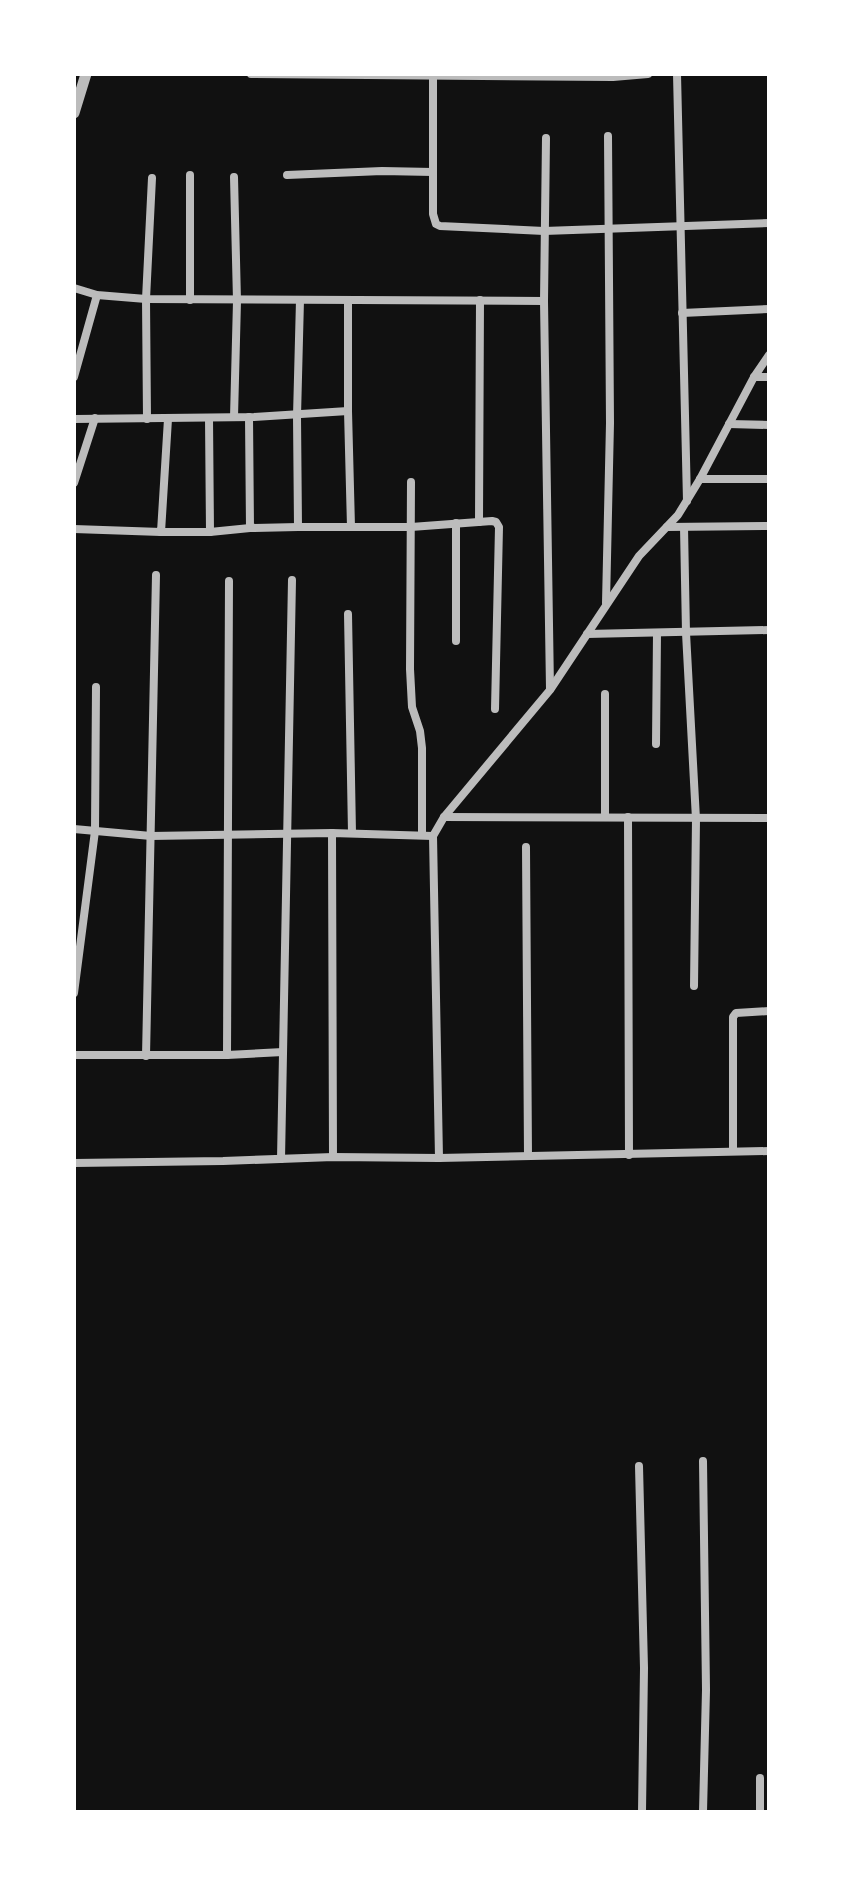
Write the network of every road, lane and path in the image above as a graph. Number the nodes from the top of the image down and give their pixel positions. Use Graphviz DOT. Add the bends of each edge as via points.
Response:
graph roads {
  1 [pos="86,74"];
  2 [pos="251,74"];
  3 [pos="258,74"];
  4 [pos="648,74"];
  5 [pos="677,74"];
  6 [pos="433,75"];
  7 [pos="74,113"];
  8 [pos="608,136"];
  9 [pos="546,138"];
  10 [pos="433,172"];
  11 [pos="190,175"];
  12 [pos="287,175"];
  13 [pos="234,177"];
  14 [pos="152,178"];
  15 [pos="769,223"];
  16 [pos="680,226"];
  17 [pos="608,229"];
  18 [pos="544,231"];
  19 [pos="74,288"];
  20 [pos="97,295"];
  21 [pos="146,299"];
  22 [pos="190,300"];
  23 [pos="300,300"];
  24 [pos="348,300"];
  25 [pos="480,300"];
  26 [pos="237,301"];
  27 [pos="544,301"];
  28 [pos="769,309"];
  29 [pos="682,313"];
  30 [pos="769,355"];
  31 [pos="74,377"];
  32 [pos="754,377"];
  33 [pos="769,377"];
  34 [pos="348,411"];
  35 [pos="297,416"];
  36 [pos="234,417"];
  37 [pos="249,417"];
  38 [pos="95,418"];
  39 [pos="209,418"];
  40 [pos="74,419"];
  41 [pos="147,419"];
  42 [pos="168,419"];
  43 [pos="729,424"];
  44 [pos="769,425"];
  45 [pos="700,479"];
  46 [pos="769,479"];
  47 [pos="411,482"];
  48 [pos="74,483"];
  49 [pos="687,502"];
  50 [pos="479,522"];
  51 [pos="456,523"];
  52 [pos="769,526"];
  53 [pos="298,527"];
  54 [pos="351,527"];
  55 [pos="411,527"];
  56 [pos="667,527"];
  57 [pos="684,527"];
  58 [pos="250,528"];
  59 [pos="74,529"];
  60 [pos="161,532"];
  61 [pos="210,532"];
  62 [pos="156,575"];
  63 [pos="292,580"];
  64 [pos="229,581"];
  65 [pos="606,605"];
  66 [pos="348,614"];
  67 [pos="769,630"];
  68 [pos="657,633"];
  69 [pos="686,633"];
  70 [pos="587,634"];
  71 [pos="456,641"];
  72 [pos="96,687"];
  73 [pos="550,690"];
  74 [pos="605,694"];
  75 [pos="495,709"];
  76 [pos="656,744"];
  77 [pos="444,817"];
  78 [pos="605,817"];
  79 [pos="628,817"];
  80 [pos="769,818"];
  81 [pos="696,819"];
  82 [pos="74,829"];
  83 [pos="95,831"];
  84 [pos="286,833"];
  85 [pos="332,833"];
  86 [pos="352,833"];
  87 [pos="228,835"];
  88 [pos="422,835"];
  89 [pos="151,836"];
  90 [pos="433,836"];
  91 [pos="526,847"];
  92 [pos="694,986"];
  93 [pos="74,993"];
  94 [pos="769,1011"];
  95 [pos="283,1052"];
  96 [pos="74,1055"];
  97 [pos="227,1055"];
  98 [pos="146,1056"];
  99 [pos="733,1151"];
  100 [pos="769,1151"];
  101 [pos="629,1155"];
  102 [pos="528,1156"];
  103 [pos="333,1157"];
  104 [pos="439,1158"];
  105 [pos="281,1159"];
  106 [pos="74,1163"];
  107 [pos="703,1461"];
  108 [pos="639,1466"];
  109 [pos="760,1778"];
  110 [pos="642,1812"];
  111 [pos="703,1812"];
  112 [pos="760,1812"];
  1 -- 7 [label="street"];
  2 -- 3 [label="street"];
  3 -- 6 [label="street"];
  4 -- 6 [label="street"];
  5 -- 16 [label="street"];
  6 -- 10 [label="street"];
  8 -- 17 [label="street"];
  9 -- 18 [label="street"];
  10 -- 12 [label="street"];
  10 -- 18 [label="street" via="436,224"];
  11 -- 22 [label="street"];
  13 -- 26 [label="street"];
  14 -- 21 [label="street"];
  15 -- 16 [label="street"];
  16 -- 17 [label="street"];
  16 -- 29 [label="street"];
  17 -- 18 [label="street"];
  17 -- 65 [label="street"];
  18 -- 27 [label="street"];
  19 -- 20 [label="street"];
  20 -- 21 [label="street"];
  20 -- 31 [label="street"];
  21 -- 22 [label="street"];
  21 -- 41 [label="street"];
  22 -- 26 [label="street"];
  23 -- 24 [label="street"];
  23 -- 26 [label="street"];
  23 -- 35 [label="street"];
  24 -- 25 [label="street"];
  24 -- 34 [label="street"];
  25 -- 27 [label="street"];
  25 -- 50 [label="street"];
  26 -- 36 [label="street"];
  27 -- 73 [label="street"];
  28 -- 29 [label="street"];
  29 -- 49 [label="street"];
  30 -- 32 [label="street"];
  32 -- 33 [label="street"];
  32 -- 43 [label="street"];
  34 -- 35 [label="street"];
  34 -- 54 [label="street"];
  35 -- 37 [label="street"];
  35 -- 53 [label="street"];
  36 -- 37 [label="street"];
  36 -- 39 [label="street"];
  37 -- 58 [label="street"];
  38 -- 40 [label="street"];
  38 -- 41 [label="street"];
  38 -- 48 [label="street"];
  39 -- 42 [label="street"];
  39 -- 61 [label="street"];
  41 -- 42 [label="street"];
  42 -- 60 [label="street"];
  43 -- 44 [label="street"];
  43 -- 45 [label="street"];
  45 -- 46 [label="street"];
  45 -- 49 [label="street"];
  47 -- 55 [label="street"];
  49 -- 56 [label="street"];
  50 -- 51 [label="street"];
  50 -- 75 [label="street" via="492,521 499,527"];
  51 -- 55 [label="street"];
  51 -- 71 [label="street"];
  52 -- 57 [label="street"];
  53 -- 54 [label="street"];
  53 -- 58 [label="street"];
  54 -- 55 [label="street"];
  55 -- 88 [label="street" via="410,669 422,748"];
  56 -- 57 [label="street"];
  56 -- 65 [label="street" via="639,556"];
  57 -- 69 [label="street"];
  58 -- 61 [label="street"];
  59 -- 60 [label="street"];
  60 -- 61 [label="street"];
  62 -- 89 [label="street"];
  63 -- 84 [label="street"];
  64 -- 87 [label="street"];
  65 -- 70 [label="street"];
  66 -- 86 [label="street"];
  67 -- 69 [label="street"];
  68 -- 69 [label="street"];
  68 -- 70 [label="street"];
  68 -- 76 [label="street"];
  69 -- 81 [label="street"];
  70 -- 73 [label="street"];
  72 -- 83 [label="street"];
  73 -- 77 [label="street"];
  74 -- 78 [label="street"];
  77 -- 78 [label="street"];
  77 -- 90 [label="street"];
  78 -- 79 [label="street"];
  79 -- 81 [label="street"];
  79 -- 101 [label="street"];
  80 -- 81 [label="street"];
  81 -- 92 [label="street"];
  82 -- 83 [label="street"];
  83 -- 89 [label="street"];
  83 -- 93 [label="street"];
  84 -- 85 [label="street"];
  84 -- 87 [label="street"];
  84 -- 95 [label="street"];
  85 -- 86 [label="street"];
  85 -- 103 [label="street"];
  86 -- 88 [label="street"];
  87 -- 89 [label="street"];
  87 -- 97 [label="street"];
  88 -- 90 [label="street"];
  89 -- 98 [label="street"];
  90 -- 104 [label="street"];
  91 -- 102 [label="street"];
  94 -- 99 [label="street" via="736,1013 731,1024"];
  95 -- 97 [label="street"];
  95 -- 105 [label="street"];
  96 -- 98 [label="street"];
  97 -- 98 [label="street"];
  99 -- 100 [label="street"];
  99 -- 101 [label="street"];
  101 -- 102 [label="street"];
  102 -- 104 [label="street"];
  103 -- 104 [label="street"];
  103 -- 105 [label="street"];
  105 -- 106 [label="street"];
  107 -- 111 [label="street"];
  108 -- 110 [label="street"];
  109 -- 112 [label="street"];
}
